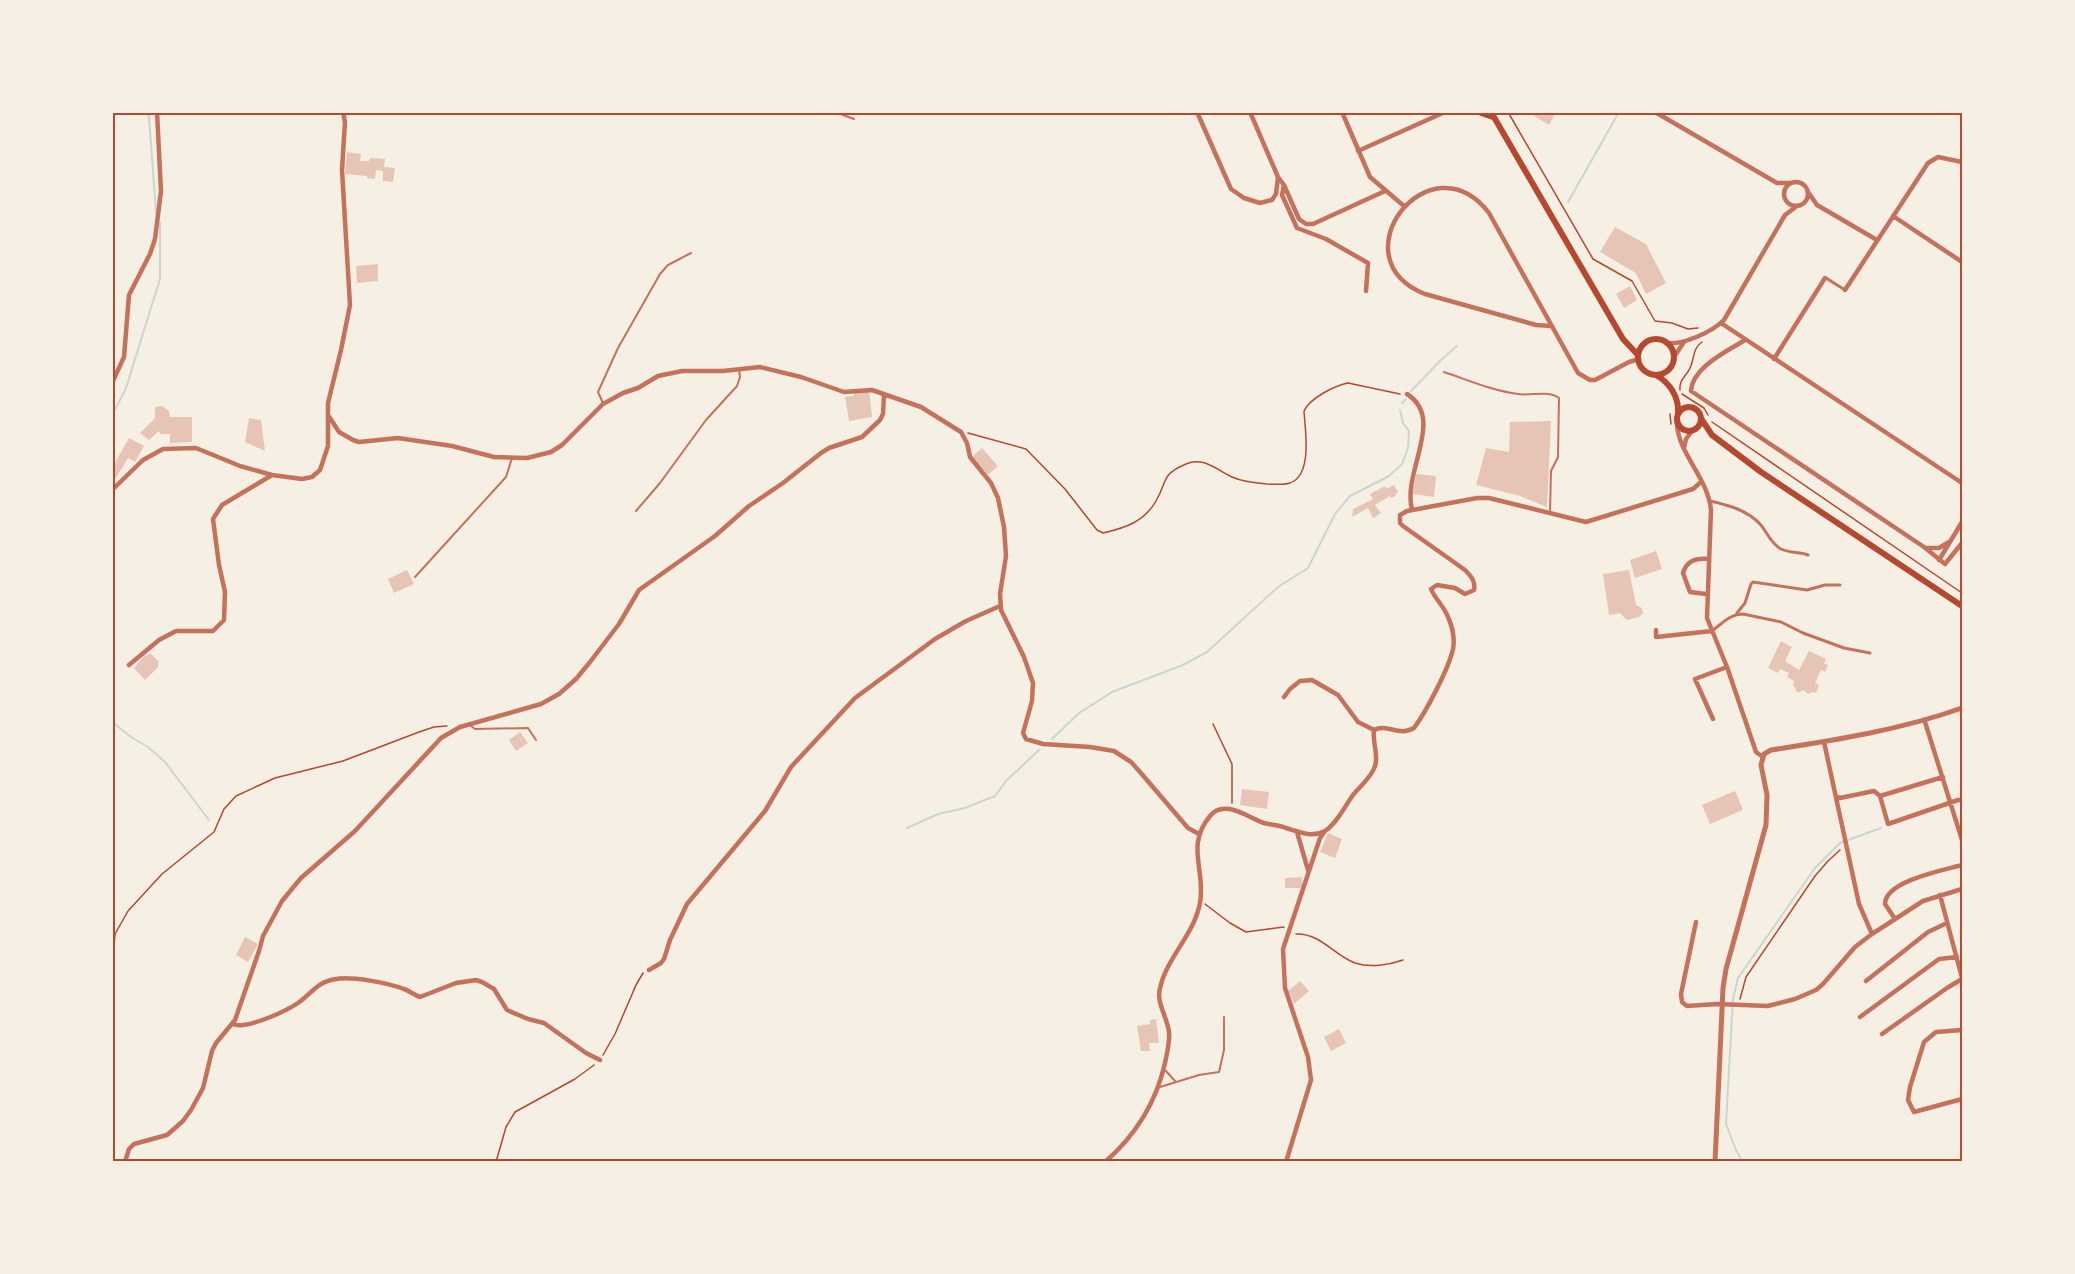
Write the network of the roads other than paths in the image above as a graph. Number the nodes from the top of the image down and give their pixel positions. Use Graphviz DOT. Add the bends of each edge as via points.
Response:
graph roads {
  1 [pos="157,112"];
  2 [pos="343,112"];
  3 [pos="835,112"];
  4 [pos="1197,112"];
  5 [pos="1250,112"];
  6 [pos="1342,112"];
  7 [pos="1445,112"];
  8 [pos="1470,112"];
  9 [pos="1654,112"];
  10 [pos="1481,113"];
  11 [pos="1492,115"];
  12 [pos="854,118"];
  13 [pos="1358,151"];
  14 [pos="1962,162"];
  15 [pos="1278,177"];
  16 [pos="1777,183"];
  17 [pos="1791,183"];
  18 [pos="1284,185"];
  19 [pos="1386,191"];
  20 [pos="1808,192"];
  21 [pos="1785,197"];
  22 [pos="1800,205"];
  23 [pos="1816,205"];
  24 [pos="1404,206"];
  25 [pos="1785,215"];
  26 [pos="1893,216"];
  27 [pos="1877,240"];
  28 [pos="691,253"];
  29 [pos="1962,262"];
  30 [pos="1825,278"];
  31 [pos="1845,290"];
  32 [pos="1366,291"];
  33 [pos="1721,323"];
  34 [pos="1551,326"];
  35 [pos="1623,339"];
  36 [pos="1745,340"];
  37 [pos="1684,342"];
  38 [pos="1645,343"];
  39 [pos="1667,343"];
  40 [pos="1639,357"];
  41 [pos="1674,357"];
  42 [pos="1774,359"];
  43 [pos="1670,367"];
  44 [pos="739,370"];
  45 [pos="1444,372"];
  46 [pos="1655,374"];
  47 [pos="112,383"];
  48 [pos="1670,386"];
  49 [pos="884,394"];
  50 [pos="1407,394"];
  51 [pos="1677,399"];
  52 [pos="603,404"];
  53 [pos="1690,406"];
  54 [pos="328,415"];
  55 [pos="1677,417"];
  56 [pos="1702,420"];
  57 [pos="1693,430"];
  58 [pos="1712,435"];
  59 [pos="1684,448"];
  60 [pos="512,458"];
  61 [pos="272,475"];
  62 [pos="1701,482"];
  63 [pos="1962,483"];
  64 [pos="112,490"];
  65 [pos="1710,501"];
  66 [pos="1412,510"];
  67 [pos="636,511"];
  68 [pos="1550,513"];
  69 [pos="1962,522"];
  70 [pos="1953,538"];
  71 [pos="1962,543"];
  72 [pos="1924,547"];
  73 [pos="1808,555"];
  74 [pos="1709,560"];
  75 [pos="1940,560"];
  76 [pos="415,578"];
  77 [pos="1840,585"];
  78 [pos="1706,594"];
  79 [pos="1000,606"];
  80 [pos="1962,606"];
  81 [pos="1736,614"];
  82 [pos="1656,630"];
  83 [pos="1712,631"];
  84 [pos="1870,652"];
  85 [pos="129,665"];
  86 [pos="1727,667"];
  87 [pos="1284,697"];
  88 [pos="1962,708"];
  89 [pos="1713,719"];
  90 [pos="1925,722"];
  91 [pos="469,724"];
  92 [pos="1374,730"];
  93 [pos="536,740"];
  94 [pos="1824,742"];
  95 [pos="1763,757"];
  96 [pos="1943,777"];
  97 [pos="1880,796"];
  98 [pos="1837,797"];
  99 [pos="1962,800"];
  100 [pos="1950,803"];
  101 [pos="1325,831"];
  102 [pos="1297,832"];
  103 [pos="1199,834"];
  104 [pos="1962,840"];
  105 [pos="1962,865"];
  106 [pos="1309,872"];
  107 [pos="1962,889"];
  108 [pos="1940,895"];
  109 [pos="1895,919"];
  110 [pos="1696,922"];
  111 [pos="1947,923"];
  112 [pos="1872,934"];
  113 [pos="1956,957"];
  114 [pos="649,970"];
  115 [pos="1962,979"];
  116 [pos="1866,981"];
  117 [pos="1725,1005"];
  118 [pos="1224,1017"];
  119 [pos="1860,1017"];
  120 [pos="234,1024"];
  121 [pos="1962,1030"];
  122 [pos="1882,1034"];
  123 [pos="600,1060"];
  124 [pos="1164,1067"];
  125 [pos="1176,1082"];
  126 [pos="1158,1087"];
  127 [pos="1962,1099"];
  128 [pos="125,1161"];
  129 [pos="1105,1161"];
  130 [pos="1286,1161"];
  131 [pos="1715,1161"];
  1 -- 47 [label="street" via="161,190 155,238 129,295 124,357"];
  2 -- 54 [label="street" via="342,170 350,305"];
  3 -- 12 [label="lane"];
  4 -- 15 [label="street" via="1231,189 1260,203 1272,200"];
  5 -- 15 [label="street"];
  6 -- 13 [label="street"];
  7 -- 13 [label="street"];
  8 -- 10 [label="main road"];
  9 -- 16 [label="street"];
  10 -- 11 [label="main road"];
  11 -- 35 [label="main road"];
  13 -- 19 [label="street" via="1370,177"];
  14 -- 26 [label="street" via="1938,157 1928,163"];
  15 -- 18 [label="street"];
  16 -- 17 [label="street"];
  16 -- 21 [label="street"];
  17 -- 20 [label="street" via="1802,183"];
  17 -- 21 [label="street"];
  18 -- 19 [label="street" via="1299,219 1308,224"];
  18 -- 32 [label="street" via="1282,195 1297,228 1368,263"];
  19 -- 24 [label="street"];
  20 -- 22 [label="street"];
  20 -- 23 [label="street"];
  21 -- 22 [label="street" via="1791,205"];
  21 -- 25 [label="street"];
  22 -- 23 [label="street"];
  22 -- 25 [label="street"];
  23 -- 27 [label="street"];
  24 -- 34 [label="street" via="1437,189 1459,191 1479,202 1489,213"];
  24 -- 34 [label="street" via="1392,226 1389,248 1395,271 1405,283 1425,294 1540,327"];
  25 -- 33 [label="street"];
  26 -- 27 [label="street"];
  26 -- 29 [label="street"];
  27 -- 31 [label="street"];
  28 -- 52 [label="lane" via="660,274 598,392"];
  30 -- 31 [label="street"];
  30 -- 42 [label="street"];
  33 -- 36 [label="street"];
  33 -- 37 [label="street"];
  34 -- 40 [label="street" via="1578,374 1590,380"];
  35 -- 38 [label="main road" via="1633,344"];
  35 -- 40 [label="main road"];
  36 -- 42 [label="street"];
  36 -- 72 [label="street" via="1711,360 1691,391"];
  37 -- 39 [label="street"];
  37 -- 41 [label="street"];
  38 -- 39 [label="main road" via="1658,339"];
  38 -- 40 [label="main road"];
  39 -- 41 [label="main road"];
  40 -- 46 [label="main road" via="1642,368"];
  41 -- 43 [label="main road"];
  42 -- 63 [label="street"];
  43 -- 46 [label="main road"];
  43 -- 48 [label="main road"];
  44 -- 49 [label="street" via="760,367 844,392 872,390"];
  44 -- 52 [label="street" via="682,371 658,376"];
  44 -- 67 [label="lane" via="737,386"];
  45 -- 68 [label="lane" via="1507,392 1557,395 1558,457 1551,471"];
  46 -- 48 [label="main road"];
  48 -- 51 [label="main road"];
  49 -- 79 [label="street" via="921,407 962,432 970,457 991,483 1001,511 1006,555"];
  49 -- 91 [label="street" via="880,420 862,437 821,453 639,590 590,662 559,694 541,704"];
  50 -- 66 [label="street" via="1417,401 1424,418 1410,482"];
  51 -- 53 [label="main road"];
  51 -- 55 [label="main road"];
  52 -- 60 [label="street" via="551,452"];
  53 -- 55 [label="main road" via="1682,408"];
  53 -- 56 [label="main road" via="1700,412"];
  54 -- 60 [label="street" via="339,432 359,442 419,440"];
  54 -- 61 [label="street" via="328,446 320,470 302,479"];
  55 -- 57 [label="main road" via="1684,430"];
  55 -- 59 [label="street"];
  56 -- 57 [label="main road"];
  56 -- 58 [label="main road"];
  57 -- 58 [label="main road"];
  57 -- 59 [label="street"];
  58 -- 80 [label="main road"];
  59 -- 62 [label="street"];
  60 -- 76 [label="lane" via="506,477"];
  61 -- 64 [label="street" via="196,448 163,448 143,460"];
  61 -- 85 [label="street" via="222,505 213,519 225,592 224,620 213,631 176,631"];
  62 -- 65 [label="street"];
  62 -- 68 [label="street" via="1693,489 1590,522"];
  65 -- 73 [label="street" via="1743,512 1759,523 1781,549"];
  65 -- 74 [label="street"];
  66 -- 68 [label="street" via="1489,498"];
  66 -- 92 [label="street" via="1400,515 1400,523 1465,570 1474,590 1465,594 1455,588 1433,586 1432,592 1449,617 1454,639 1444,672 1414,728 1402,732 1381,727"];
  69 -- 70 [label="street"];
  70 -- 72 [label="street" via="1939,548"];
  70 -- 75 [label="street"];
  71 -- 75 [label="street" via="1945,564"];
  72 -- 75 [label="street"];
  74 -- 78 [label="street"];
  74 -- 78 [label="street" via="1692,560 1683,573 1690,592"];
  77 -- 81 [label="street" via="1807,590 1754,582"];
  78 -- 83 [label="street"];
  79 -- 103 [label="street" via="1033,683 1023,733 1026,739 1114,751 1131,762 1188,828"];
  79 -- 114 [label="street" via="935,639 855,698 791,767 765,811 687,904 664,959"];
  81 -- 83 [label="street"];
  81 -- 84 [label="street" via="1781,622 1844,648"];
  82 -- 83 [label="street" via="1656,637"];
  83 -- 86 [label="street"];
  86 -- 89 [label="street" via="1695,679"];
  86 -- 95 [label="street" via="1756,752"];
  87 -- 92 [label="street" via="1300,681 1312,680 1338,695 1358,722"];
  88 -- 90 [label="street"];
  90 -- 94 [label="street"];
  90 -- 96 [label="street"];
  91 -- 93 [label="lane" via="475,729 528,728"];
  91 -- 120 [label="street" via="441,738 356,831 289,891 263,936"];
  92 -- 101 [label="street" via="1375,767"];
  94 -- 95 [label="street" via="1771,750"];
  94 -- 98 [label="street"];
  95 -- 117 [label="street" via="1766,825 1726,969"];
  96 -- 97 [label="street"];
  96 -- 100 [label="street"];
  97 -- 98 [label="street" via="1874,791"];
  97 -- 100 [label="street" via="1888,824"];
  98 -- 112 [label="street" via="1859,904"];
  99 -- 100 [label="street"];
  100 -- 104 [label="street"];
  101 -- 102 [label="street"];
  101 -- 106 [label="street"];
  102 -- 103 [label="street" via="1220,809 1212,812"];
  102 -- 106 [label="street"];
  103 -- 124 [label="street" via="1201,901 1196,919 1167,968 1159,992 1169,1034"];
  105 -- 109 [label="street" via="1911,879 1894,889 1885,904"];
  106 -- 130 [label="street" via="1282,949 1285,988 1308,1058 1311,1080"];
  107 -- 108 [label="street"];
  108 -- 109 [label="street"];
  108 -- 111 [label="street"];
  109 -- 112 [label="street"];
  110 -- 117 [label="street" via="1682,1002 1687,1006"];
  111 -- 113 [label="street"];
  111 -- 116 [label="street" via="1928,932"];
  112 -- 117 [label="street" via="1816,990 1776,1004"];
  113 -- 115 [label="street"];
  113 -- 119 [label="street" via="1939,959"];
  115 -- 122 [label="street"];
  117 -- 131 [label="street"];
  118 -- 125 [label="lane" via="1219,1072"];
  120 -- 123 [label="street" via="244,1026 280,1013 332,979 355,979 405,989 420,997 476,980 494,989 507,1010 544,1023"];
  120 -- 128 [label="street" via="216,1043 198,1100 183,1121 167,1135 134,1144"];
  121 -- 127 [label="street" via="1936,1032 1924,1042 1908,1100 1914,1112"];
  124 -- 125 [label="lane"];
  124 -- 126 [label="street"];
  125 -- 126 [label="lane"];
  126 -- 129 [label="street" via="1136,1130"];
}
